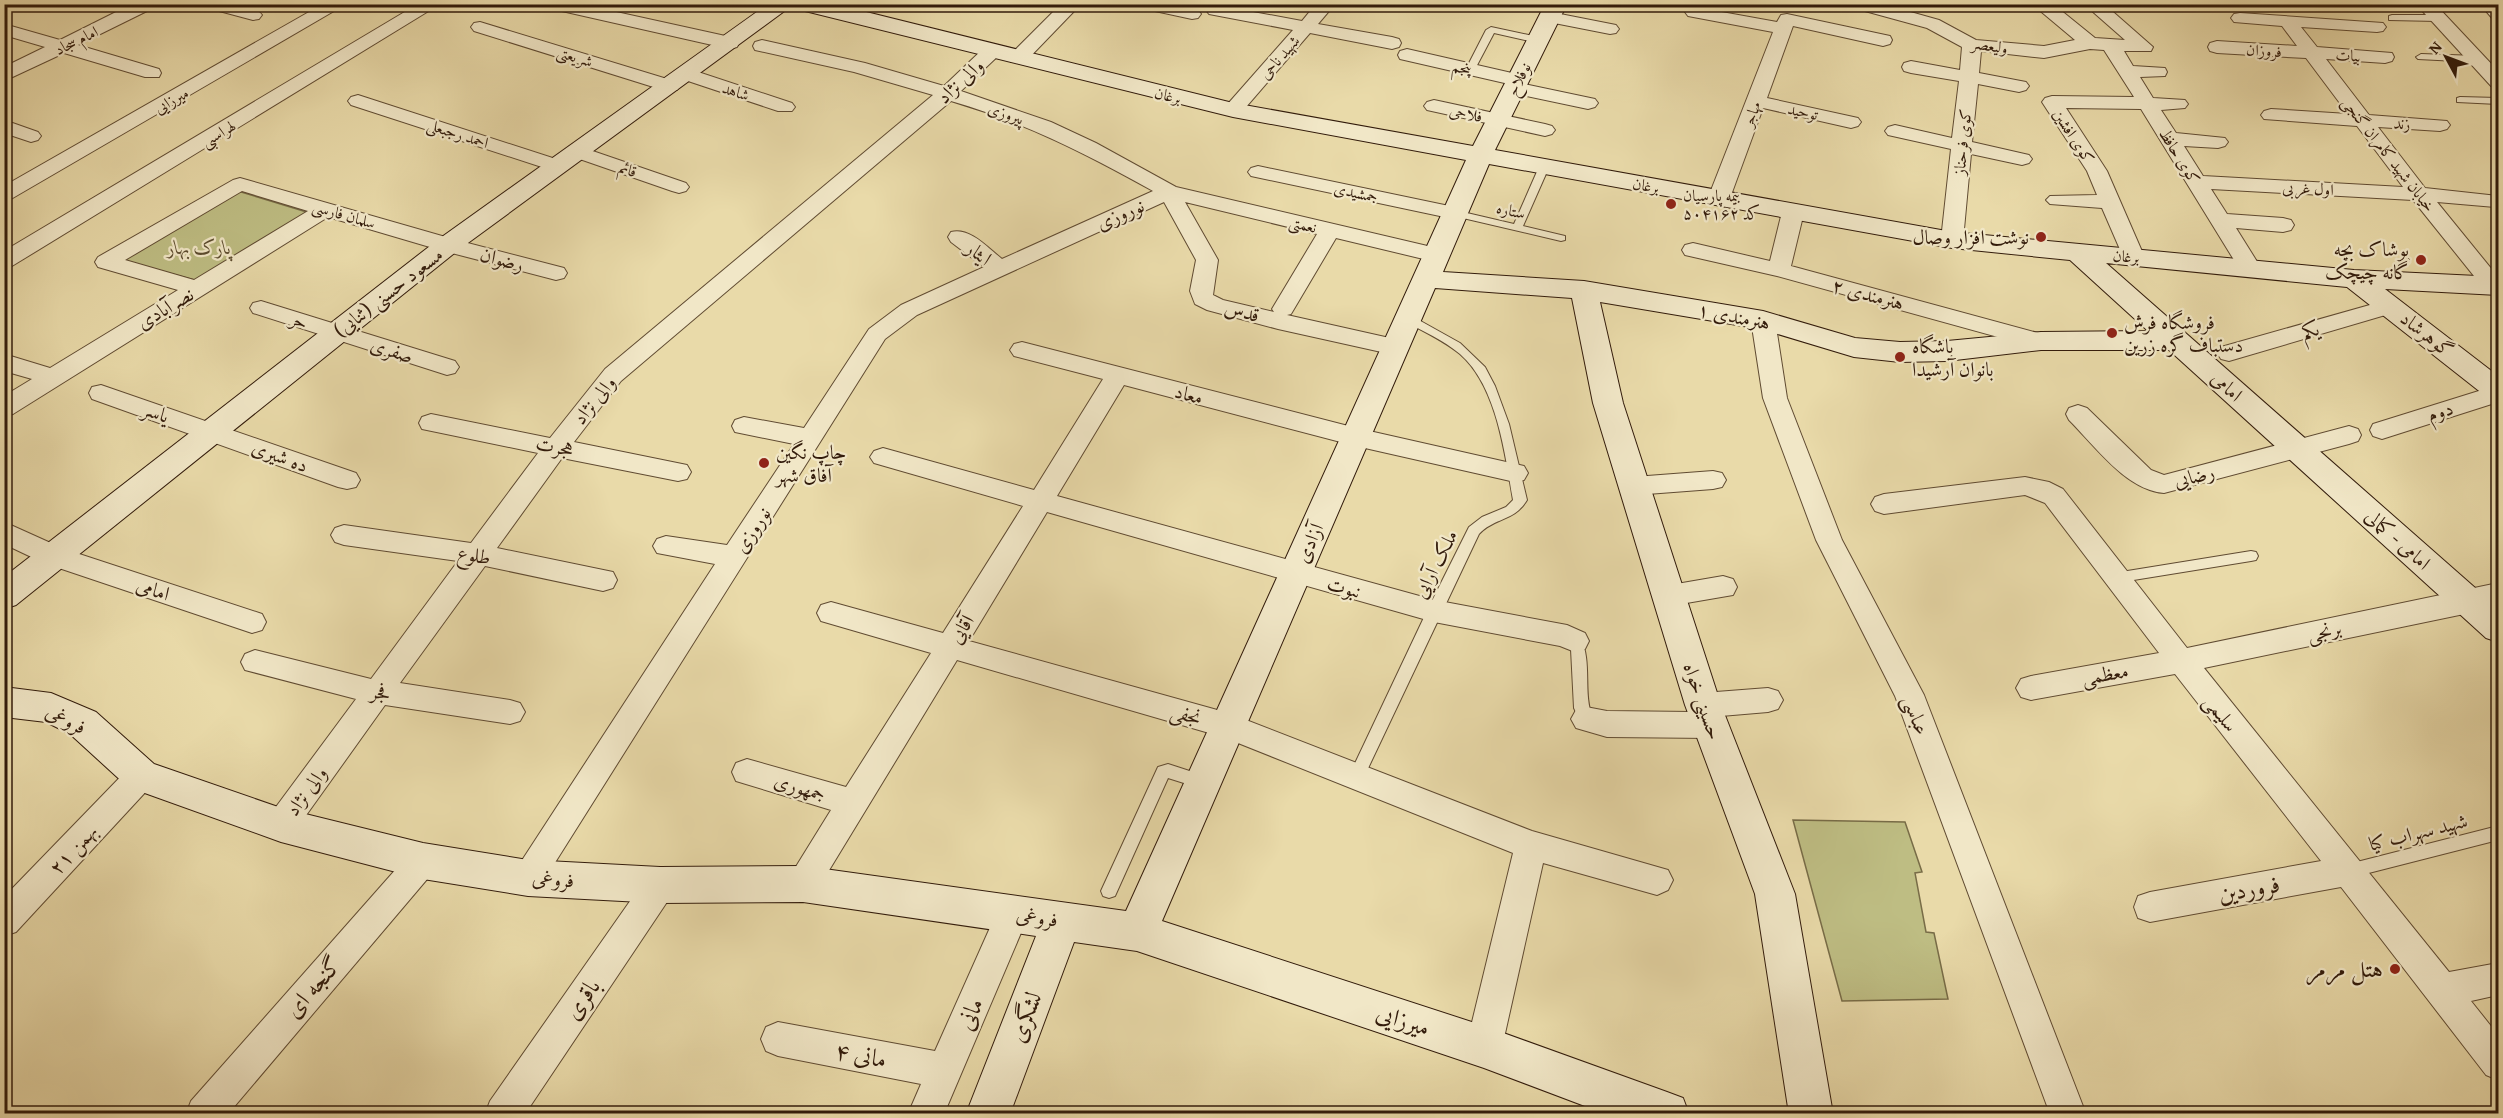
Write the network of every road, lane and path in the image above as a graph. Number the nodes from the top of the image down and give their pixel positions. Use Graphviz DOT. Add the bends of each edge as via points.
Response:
graph roads {
  1 [pos="147,4"];
  2 [pos="214,4"];
  3 [pos="338,4"];
  4 [pos="430,4"];
  5 [pos="553,4"];
  6 [pos="783,4"];
  7 [pos="805,4"];
  8 [pos="1072,4"];
  9 [pos="1147,4"];
  10 [pos="1326,4"];
  11 [pos="1860,4"];
  12 [pos="1935,4"];
  13 [pos="2041,4"];
  14 [pos="2094,4"];
  15 [pos="2489,4"];
  16 [pos="1215,10"];
  17 [pos="1553,11"];
  18 [pos="2432,11"];
  19 [pos="1694,12"];
  20 [pos="2292,13"];
  21 [pos="1192,14"];
  22 [pos="2499,14"];
  23 [pos="253,15"];
  24 [pos="2240,18"];
  25 [pos="2385,22"];
  26 [pos="1933,24"];
  27 [pos="480,27"];
  28 [pos="1306,27"];
  29 [pos="4,29"];
  30 [pos="1610,29"];
  31 [pos="1783,29"];
  32 [pos="1538,40"];
  33 [pos="1883,40"];
  34 [pos="730,43"];
  35 [pos="2100,43"];
  36 [pos="64,45"];
  37 [pos="1972,45"];
  38 [pos="762,46"];
  39 [pos="2217,47"];
  40 [pos="991,52"];
  41 [pos="2311,53"];
  42 [pos="2385,57"];
  43 [pos="2421,57"];
  44 [pos="1017,58"];
  45 [pos="2476,59"];
  46 [pos="1911,67"];
  47 [pos="1472,69"];
  48 [pos="2127,71"];
  49 [pos="2158,72"];
  50 [pos="152,73"];
  51 [pos="4,75"];
  52 [pos="1969,77"];
  53 [pos="678,80"];
  54 [pos="2499,82"];
  55 [pos="1516,84"];
  56 [pos="2019,86"];
  57 [pos="947,94"];
  58 [pos="358,100"];
  59 [pos="2460,100"];
  60 [pos="2499,100"];
  61 [pos="1756,101"];
  62 [pos="1588,103"];
  63 [pos="2147,103"];
  64 [pos="2178,104"];
  65 [pos="1434,106"];
  66 [pos="785,107"];
  67 [pos="1233,110"];
  68 [pos="2271,115"];
  69 [pos="1497,120"];
  70 [pos="2364,121"];
  71 [pos="1851,122"];
  72 [pos="2440,125"];
  73 [pos="4,126"];
  74 [pos="1545,130"];
  75 [pos="1895,131"];
  76 [pos="31,136"];
  77 [pos="2169,139"];
  78 [pos="2218,142"];
  79 [pos="1962,146"];
  80 [pos="1481,154"];
  81 [pos="568,159"];
  82 [pos="2022,159"];
  83 [pos="1544,167"];
  84 [pos="1258,172"];
  85 [pos="2196,182"];
  86 [pos="679,187"];
  87 [pos="1169,192"];
  88 [pos="2419,194"];
  89 [pos="4,195"];
  90 [pos="1719,198"];
  91 [pos="2057,200"];
  92 [pos="2495,201"];
  93 [pos="2110,202"];
  94 [pos="326,209"];
  95 [pos="1792,212"];
  96 [pos="1454,213"];
  97 [pos="2220,220"];
  98 [pos="2283,225"];
  99 [pos="1517,228"];
  100 [pos="1330,230"];
  101 [pos="958,237"];
  102 [pos="1561,238"];
  103 [pos="1952,240"];
  104 [pos="448,245"];
  105 [pos="1693,250"];
  106 [pos="2076,251"];
  107 [pos="2133,256"];
  108 [pos="4,261"];
  109 [pos="1431,267"];
  110 [pos="999,268"];
  111 [pos="2250,268"];
  112 [pos="1779,270"];
  113 [pos="556,273"];
  114 [pos="2354,279"];
  115 [pos="2497,287"];
  116 [pos="197,288"];
  117 [pos="1584,290"];
  118 [pos="2391,306"];
  119 [pos="261,308"];
  120 [pos="1283,309"];
  121 [pos="1408,318"];
  122 [pos="1763,320"];
  123 [pos="337,332"];
  124 [pos="2175,340"];
  125 [pos="2041,341"];
  126 [pos="1395,347"];
  127 [pos="1022,350"];
  128 [pos="2229,353"];
  129 [pos="4,363"];
  130 [pos="447,367"];
  131 [pos="1118,375"];
  132 [pos="51,377"];
  133 [pos="2499,392"];
  134 [pos="101,393"];
  135 [pos="4,408"];
  136 [pos="2078,414"];
  137 [pos="431,423"];
  138 [pos="744,426"];
  139 [pos="2382,430"];
  140 [pos="212,432"];
  141 [pos="2349,435"];
  142 [pos="1356,437"];
  143 [pos="812,438"];
  144 [pos="556,447"];
  145 [pos="2298,449"];
  146 [pos="883,457"];
  147 [pos="678,472"];
  148 [pos="1515,473"];
  149 [pos="347,480"];
  150 [pos="1713,480"];
  151 [pos="1634,486"];
  152 [pos="1040,501"];
  153 [pos="1884,504"];
  154 [pos="4,532"];
  155 [pos="344,535"];
  156 [pos="666,546"];
  157 [pos="478,554"];
  158 [pos="54,556"];
  159 [pos="2251,556"];
  160 [pos="735,557"];
  161 [pos="1295,574"];
  162 [pos="2115,578"];
  163 [pos="603,580"];
  164 [pos="1723,587"];
  165 [pos="1669,595"];
  166 [pos="4,596"];
  167 [pos="2484,598"];
  168 [pos="1434,611"];
  169 [pos="831,613"];
  170 [pos="252,622"];
  171 [pos="2499,628"];
  172 [pos="1575,641"];
  173 [pos="950,647"];
  174 [pos="2180,661"];
  175 [pos="255,662"];
  176 [pos="2031,688"];
  177 [pos="376,692"];
  178 [pos="1768,700"];
  179 [pos="4,702"];
  180 [pos="510,712"];
  181 [pos="1707,715"];
  182 [pos="1586,719"];
  183 [pos="1228,726"];
  184 [pos="747,772"];
  185 [pos="141,776"];
  186 [pos="1357,776"];
  187 [pos="1203,782"];
  188 [pos="853,803"];
  189 [pos="281,825"];
  190 [pos="2499,833"];
  191 [pos="1531,845"];
  192 [pos="423,861"];
  193 [pos="2349,871"];
  194 [pos="528,878"];
  195 [pos="1657,880"];
  196 [pos="803,884"];
  197 [pos="660,885"];
  198 [pos="1109,891"];
  199 [pos="2150,907"];
  200 [pos="1013,914"];
  201 [pos="4,921"];
  202 [pos="1062,921"];
  203 [pos="1137,932"];
  204 [pos="2499,979"];
  205 [pos="2443,990"];
  206 [pos="778,1039"];
  207 [pos="1484,1047"];
  208 [pos="2499,1064"];
  209 [pos="945,1071"];
  210 [pos="204,1113"];
  211 [pos="503,1113"];
  212 [pos="926,1113"];
  213 [pos="988,1113"];
  214 [pos="1667,1113"];
  215 [pos="1811,1113"];
  216 [pos="2068,1113"];
  1 -- 36 [label="street, امام سجاد"];
  2 -- 23 [label="street"];
  3 -- 89 [label="street, میرزایی"];
  4 -- 108 [label="street, لهراسبی"];
  5 -- 34 [label="street"];
  6 -- 34 [label="street, مسعود حسنی (ثنایی)"];
  7 -- 40 [label="street, برغان"];
  8 -- 44 [label="street"];
  9 -- 21 [label="street"];
  10 -- 28 [label="street, شهید ناحی"];
  11 -- 26 [label="street, ولیعصر"];
  12 -- 26 [label="street"];
  13 -- 35 [label="street"];
  14 -- 35 [label="street, ولیعصر" via="2144,47"];
  15 -- 22 [label="street"];
  16 -- 28 [label="street, پنجم"];
  17 -- 30 [label="street"];
  17 -- 32 [label="street, نوفلاح"];
  18 -- 25 [label="lane"];
  18 -- 45 [label="street"];
  19 -- 31 [label="street"];
  20 -- 24 [label="street"];
  20 -- 25 [label="street" via="2309,22"];
  20 -- 41 [label="street, خیابان شهید کامران گنجی"];
  26 -- 37 [label="street, ولیعصر"];
  27 -- 53 [label="street, شریعتی"];
  28 -- 47 [label="street, پنجم"];
  28 -- 67 [label="street, شهید ناحی"];
  29 -- 36 [label="street"];
  31 -- 33 [label="street" via="1787,20"];
  31 -- 61 [label="street, مهاجر"];
  32 -- 47 [label="lane" via="1491,30"];
  32 -- 55 [label="street, نوفلاح"];
  34 -- 53 [label="street, مسعود حسنی (ثنایی)"];
  35 -- 37 [label="street, ولیعصر" via="2044,52"];
  35 -- 48 [label="street, کوی حافظ"];
  36 -- 50 [label="street"];
  36 -- 51 [label="street, امام سجاد"];
  37 -- 52 [label="street, کوی فرحناز"];
  38 -- 57 [label="street, پیروزی"];
  39 -- 41 [label="street, فروزان"];
  40 -- 44 [label="street, برغان"];
  40 -- 57 [label="street, والی نژاد"];
  41 -- 42 [label="street, بیات"];
  41 -- 70 [label="street, خیابان شهید کامران گنجی"];
  43 -- 45 [label="lane"];
  44 -- 67 [label="street, برغان"];
  45 -- 54 [label="street"];
  46 -- 52 [label="street"];
  47 -- 55 [label="street, پنجم"];
  48 -- 49 [label="street"];
  48 -- 63 [label="street, کوی حافظ"];
  52 -- 56 [label="street"];
  52 -- 79 [label="street, کوی فرحناز"];
  53 -- 66 [label="street, شاهد"];
  53 -- 81 [label="street, مسعود حسنی (ثنایی)"];
  55 -- 62 [label="street, پنجم"];
  55 -- 69 [label="street, نوفلاح"];
  57 -- 87 [label="street, پیروزی" via="1053,130"];
  57 -- 144 [label="street, والی نژاد" via="613,375"];
  58 -- 81 [label="street, احمد رجبعلی"];
  59 -- 60 [label="lane"];
  61 -- 71 [label="street, توحید"];
  61 -- 90 [label="street, مهاجر"];
  63 -- 64 [label="street"];
  63 -- 77 [label="street, کوی حافظ"];
  63 -- 93 [label="street, کوی افشین" via="2052,102 2097,171"];
  65 -- 69 [label="street, فلاحی"];
  67 -- 80 [label="street, برغان"];
  68 -- 70 [label="street, زند"];
  69 -- 74 [label="street, فلاحی"];
  69 -- 80 [label="street, نوفلاح"];
  70 -- 72 [label="street, زند"];
  70 -- 88 [label="street, خیابان شهید کامران گنجی"];
  73 -- 76 [label="street"];
  75 -- 79 [label="street"];
  77 -- 78 [label="street"];
  77 -- 85 [label="street, کوی حافظ"];
  79 -- 82 [label="street"];
  79 -- 103 [label="street, کوی فرحناز"];
  80 -- 83 [label="street, برغان"];
  80 -- 96 [label="street, آزادی"];
  81 -- 86 [label="street, قائم"];
  81 -- 104 [label="street, مسعود حسنی (ثنایی)"];
  83 -- 90 [label="street, برغان"];
  83 -- 99 [label="lane"];
  84 -- 96 [label="street, جمشیدی"];
  85 -- 88 [label="street, اول غربی"];
  85 -- 97 [label="street, کوی حافظ"];
  87 -- 100 [label="street, نعمتی"];
  87 -- 110 [label="street, نوروزی"];
  87 -- 126 [label="street, قدس" via="1207,260 1203,299 1278,321"];
  88 -- 92 [label="street, اول غربی"];
  88 -- 115 [label="street, خیابان شهید کامران گنجی"];
  90 -- 95 [label="street, برغان"];
  91 -- 93 [label="street"];
  93 -- 107 [label="street, کوی افشین"];
  94 -- 104 [label="street, سلمان فارسی"];
  94 -- 116 [label="street, نصرآبادی"];
  94 -- 116 [label="street, سلمان فارسی" via="240,184 106,262"];
  95 -- 103 [label="street, برغان"];
  95 -- 112 [label="street"];
  96 -- 99 [label="lane, ستاره"];
  96 -- 109 [label="street, آزادی"];
  97 -- 98 [label="street"];
  97 -- 111 [label="street, کوی حافظ"];
  99 -- 102 [label="lane, ستاره"];
  100 -- 109 [label="street, نعمتی"];
  100 -- 120 [label="street"];
  101 -- 110 [label="street, ایثار"];
  103 -- 106 [label="street, برغان"];
  104 -- 113 [label="street, رضوان"];
  104 -- 123 [label="street, مسعود حسنی (ثنایی)"];
  105 -- 112 [label="street, هنرمندی ۲"];
  106 -- 107 [label="street, برغان"];
  106 -- 124 [label="street, امامی"];
  107 -- 111 [label="street, برغان"];
  109 -- 117 [label="street, هنرمندی ۱"];
  109 -- 121 [label="street, آزادی"];
  110 -- 143 [label="street, نوروزی" via="909,310 877,334"];
  111 -- 114 [label="street, برغان"];
  112 -- 125 [label="street, هنرمندی ۲"];
  114 -- 115 [label="street, برغان"];
  114 -- 118 [label="street, گوهرشاد"];
  116 -- 132 [label="street, نصرآبادی"];
  117 -- 122 [label="street, هنرمندی ۱"];
  117 -- 151 [label="street, حسینی خواه" via="1608,403"];
  118 -- 128 [label="street, یکم"];
  118 -- 133 [label="street, گوهرشاد"];
  119 -- 123 [label="street, حر"];
  121 -- 126 [label="street, آزادی"];
  121 -- 148 [label="lane, ملک آرایی" via="1457,346 1473,360 1494,393"];
  122 -- 125 [label="street, هنرمندی ۱" via="1854,347 1899,352"];
  122 -- 216 [label="street, عباسی" via="1775,398 1829,540 1909,695"];
  123 -- 130 [label="street, صفری"];
  123 -- 140 [label="street, مسعود حسنی (ثنایی)"];
  124 -- 125 [label="street, هنرمندی ۱"];
  124 -- 145 [label="street, امامی"];
  126 -- 142 [label="street, آزادی"];
  127 -- 131 [label="street, معاد"];
  129 -- 132 [label="street"];
  131 -- 142 [label="street, معاد"];
  131 -- 152 [label="street, آقایی"];
  132 -- 135 [label="street, نصرآبادی"];
  133 -- 139 [label="street, دوم"];
  134 -- 140 [label="street, یاسر"];
  136 -- 145 [label="street, رضایی" via="2142,477 2154,483 2164,484"];
  137 -- 144 [label="street, هجرت"];
  138 -- 143 [label="street"];
  140 -- 149 [label="street, ده شیری"];
  140 -- 158 [label="street, مسعود حسنی (ثنایی)"];
  141 -- 145 [label="street"];
  142 -- 148 [label="street, معاد"];
  142 -- 161 [label="street, آزادی"];
  143 -- 160 [label="street, نوروزی"];
  144 -- 147 [label="street, هجرت"];
  144 -- 157 [label="street, والی نژاد"];
  145 -- 167 [label="street, امامی - کمالی"];
  146 -- 152 [label="street, نبوت"];
  148 -- 168 [label="lane, ملک آرایی" via="1520,500 1517,507 1480,524"];
  150 -- 151 [label="street"];
  151 -- 165 [label="street, حسینی خواه"];
  152 -- 161 [label="street, نبوت"];
  152 -- 173 [label="street, آقایی"];
  153 -- 162 [label="street, سلیمی" via="2025,486 2040,489 2054,496"];
  154 -- 158 [label="street, امامی"];
  155 -- 157 [label="street, طلوع"];
  156 -- 160 [label="street"];
  157 -- 163 [label="street, طلوع"];
  157 -- 177 [label="street, والی نژاد"];
  158 -- 166 [label="street, مسعود حسنی (ثنایی)"];
  158 -- 170 [label="street, امامی"];
  159 -- 162 [label="lane"];
  160 -- 194 [label="street, نوروزی"];
  161 -- 168 [label="street, نبوت"];
  161 -- 183 [label="street, آزادی"];
  162 -- 174 [label="street, سلیمی"];
  164 -- 165 [label="street"];
  165 -- 181 [label="street, حسینی خواه"];
  167 -- 171 [label="street, امامی - کمالی"];
  167 -- 174 [label="street, برنجی"];
  168 -- 172 [label="street, نبوت" via="1567,636"];
  168 -- 186 [label="lane, ملک آرایی"];
  169 -- 173 [label="street, نجفی"];
  172 -- 182 [label="lane, نبوت" via="1581,708"];
  173 -- 183 [label="street, نجفی"];
  173 -- 188 [label="street, آقایی"];
  174 -- 176 [label="street, معظمی"];
  174 -- 193 [label="street, سلیمی"];
  175 -- 177 [label="street, فجر"];
  177 -- 180 [label="street, فجر"];
  177 -- 189 [label="street, والی نژاد"];
  178 -- 181 [label="street, نبوت"];
  179 -- 185 [label="street, فروغی" via="51,708 83,723"];
  181 -- 182 [label="street, نبوت" via="1607,724"];
  181 -- 215 [label="street, حسینی خواه" via="1775,894"];
  183 -- 186 [label="street, نجفی"];
  183 -- 187 [label="street, آزادی"];
  184 -- 188 [label="street, جمهوری"];
  185 -- 189 [label="street, فروغی"];
  185 -- 201 [label="street, ۲۱ بهمن"];
  186 -- 191 [label="street, نجفی"];
  187 -- 198 [label="lane" via="1163,772"];
  187 -- 203 [label="street, آزادی"];
  188 -- 196 [label="street, آقایی"];
  189 -- 192 [label="street, فروغی"];
  190 -- 193 [label="lane, شهید سهراب کیا"];
  191 -- 195 [label="street, نجفی"];
  191 -- 207 [label="street"];
  192 -- 194 [label="street, فروغی"];
  192 -- 210 [label="street, گنجه ای"];
  193 -- 199 [label="street, فروردین"];
  193 -- 205 [label="street, سلیمی"];
  194 -- 197 [label="street, فروغی"];
  196 -- 197 [label="street, فروغی"];
  196 -- 200 [label="street, فروغی"];
  197 -- 211 [label="street, باقری"];
  200 -- 202 [label="street, فروغی"];
  200 -- 209 [label="street, مانی"];
  202 -- 203 [label="street, فروغی"];
  202 -- 213 [label="street, لشگری"];
  203 -- 207 [label="street, میرزایی"];
  204 -- 205 [label="street"];
  205 -- 208 [label="street, سلیمی"];
  206 -- 209 [label="street, مانی ۴"];
  207 -- 214 [label="street, میرزایی"];
  209 -- 212 [label="street, مانی"];
}
